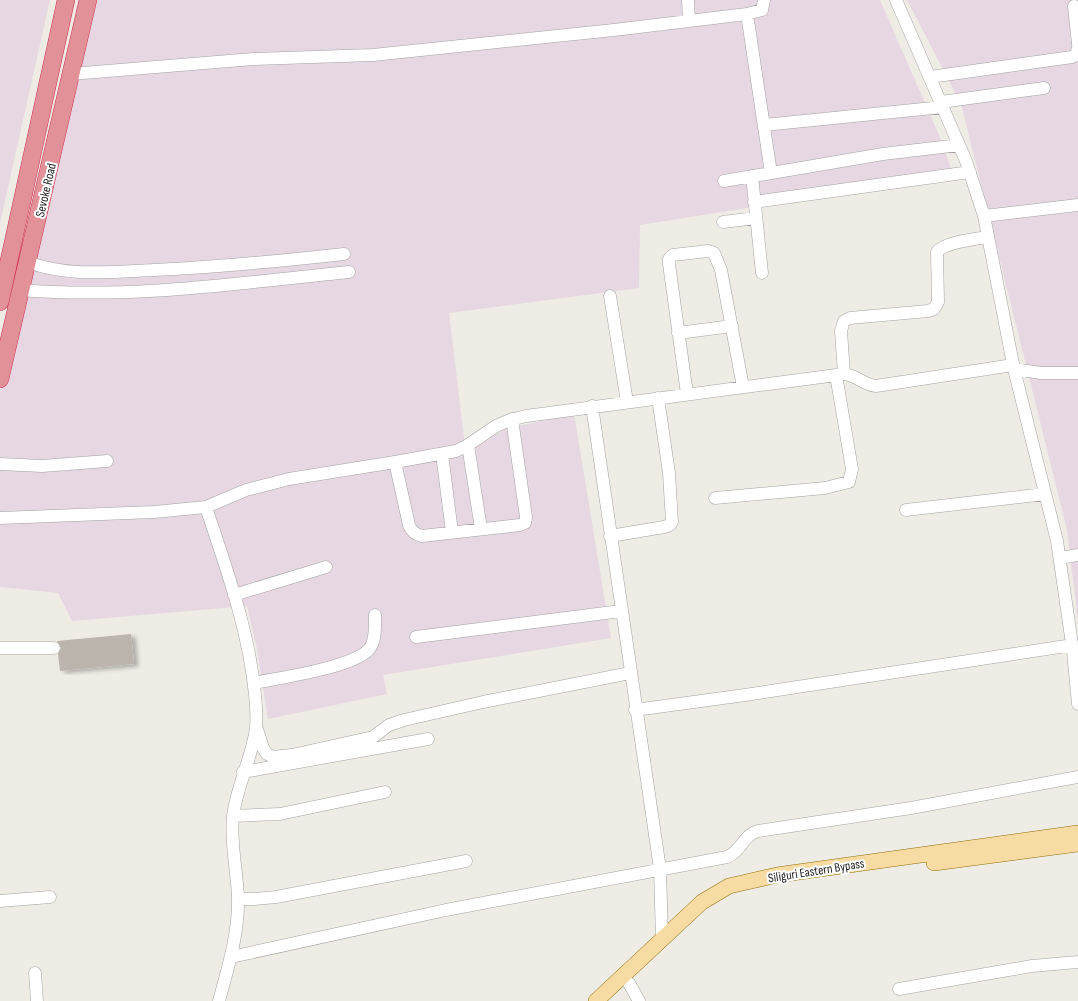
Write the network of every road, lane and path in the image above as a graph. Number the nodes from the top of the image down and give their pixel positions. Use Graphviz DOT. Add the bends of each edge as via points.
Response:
graph roads {
  1 [pos="66,0"];
  2 [pos="88,0"];
  3 [pos="688,0"];
  4 [pos="764,0"];
  5 [pos="896,0"];
  6 [pos="1074,6"];
  7 [pos="747,14"];
  8 [pos="689,21"];
  9 [pos="1078,44"];
  10 [pos="1078,48"];
  11 [pos="71,74"];
  12 [pos="930,77"];
  13 [pos="1044,88"];
  14 [pos="942,105"];
  15 [pos="764,125"];
  16 [pos="959,145"];
  17 [pos="970,172"];
  18 [pos="771,173"];
  19 [pos="752,176"];
  20 [pos="724,181"];
  21 [pos="754,202"];
  22 [pos="1078,205"];
  23 [pos="984,216"];
  24 [pos="756,218"];
  25 [pos="723,222"];
  26 [pos="988,237"];
  27 [pos="344,254"];
  28 [pos="28,262"];
  29 [pos="349,272"];
  30 [pos="762,273"];
  31 [pos="21,290"];
  32 [pos="1,295"];
  33 [pos="610,296"];
  34 [pos="732,326"];
  35 [pos="678,333"];
  36 [pos="1014,368"];
  37 [pos="1078,373"];
  38 [pos="840,374"];
  39 [pos="0,379"];
  40 [pos="744,387"];
  41 [pos="688,394"];
  42 [pos="658,398"];
  43 [pos="627,402"];
  44 [pos="592,406"];
  45 [pos="512,419"];
  46 [pos="468,445"];
  47 [pos="442,454"];
  48 [pos="107,461"];
  49 [pos="395,462"];
  50 [pos="0,464"];
  51 [pos="1045,494"];
  52 [pos="715,498"];
  53 [pos="206,507"];
  54 [pos="906,510"];
  55 [pos="0,518"];
  56 [pos="480,529"];
  57 [pos="452,532"];
  58 [pos="610,536"];
  59 [pos="1078,555"];
  60 [pos="1060,558"];
  61 [pos="326,567"];
  62 [pos="234,595"];
  63 [pos="621,611"];
  64 [pos="375,615"];
  65 [pos="416,637"];
  66 [pos="0,648"];
  67 [pos="54,648"];
  68 [pos="1075,649"];
  69 [pos="630,673"];
  70 [pos="254,683"];
  71 [pos="1077,690"];
  72 [pos="1078,704"];
  73 [pos="636,710"];
  74 [pos="256,726"];
  75 [pos="428,740"];
  76 [pos="243,772"];
  77 [pos="1078,777"];
  78 [pos="386,792"];
  79 [pos="233,816"];
  80 [pos="1078,833"];
  81 [pos="1078,844"];
  82 [pos="466,861"];
  83 [pos="660,869"];
  84 [pos="50,897"];
  85 [pos="238,899"];
  86 [pos="0,900"];
  87 [pos="662,938"];
  88 [pos="231,957"];
  89 [pos="1078,962"];
  90 [pos="35,974"];
  91 [pos="629,983"];
  92 [pos="899,989"];
  93 [pos="37,1001"];
  94 [pos="219,1001"];
  95 [pos="596,1001"];
  96 [pos="611,1001"];
  97 [pos="639,1001"];
  1 -- 32 [label="highway, Sevoke Road"];
  2 -- 11 [label="highway, Sevoke Road"];
  3 -- 8 [label="street"];
  4 -- 7 [label="street" via="762,10"];
  5 -- 12 [label="street"];
  6 -- 9 [label="street"];
  7 -- 8 [label="street"];
  7 -- 15 [label="street"];
  8 -- 11 [label="street" via="373,55 253,59"];
  10 -- 12 [label="street" via="1076,55 1072,57"];
  11 -- 28 [label="highway, Sevoke Road"];
  12 -- 14 [label="street"];
  13 -- 14 [label="street"];
  14 -- 15 [label="street"];
  14 -- 16 [label="street"];
  15 -- 18 [label="street"];
  16 -- 17 [label="street"];
  16 -- 18 [label="street" via="883,154"];
  17 -- 21 [label="street"];
  17 -- 23 [label="street"];
  18 -- 19 [label="street"];
  19 -- 20 [label="street"];
  19 -- 21 [label="street"];
  21 -- 24 [label="street"];
  22 -- 23 [label="street"];
  23 -- 26 [label="street"];
  24 -- 25 [label="street"];
  24 -- 30 [label="street"];
  26 -- 36 [label="street"];
  26 -- 38 [label="street" via="953,244 940,248 937,252 938,302 934,309 850,318 844,321 841,331"];
  27 -- 28 [label="street" via="220,267 114,272 68,271"];
  28 -- 31 [label="highway, Sevoke Road"];
  29 -- 31 [label="street" via="147,292 59,293"];
  31 -- 39 [label="highway, Sevoke Road"];
  33 -- 43 [label="street"];
  34 -- 35 [label="street"];
  34 -- 35 [label="street" via="721,270 714,253 708,251 673,255 669,259 669,264"];
  34 -- 40 [label="street"];
  35 -- 41 [label="street"];
  36 -- 37 [label="street" via="1041,373"];
  36 -- 38 [label="street" via="876,386 866,384 850,375"];
  36 -- 51 [label="street"];
  38 -- 40 [label="street"];
  38 -- 52 [label="street" via="852,469 849,482 825,488"];
  40 -- 41 [label="street"];
  41 -- 42 [label="street"];
  42 -- 43 [label="street"];
  42 -- 58 [label="street" via="669,473 672,522 664,527"];
  43 -- 44 [label="street"];
  44 -- 45 [label="street"];
  44 -- 58 [label="street"];
  45 -- 46 [label="street" via="496,426"];
  45 -- 56 [label="street" via="526,521 520,525"];
  46 -- 47 [label="street"];
  46 -- 56 [label="street"];
  47 -- 49 [label="street"];
  47 -- 57 [label="street"];
  48 -- 50 [label="street" via="42,466"];
  49 -- 53 [label="street" via="289,479 246,490"];
  49 -- 57 [label="street" via="412,531 422,536"];
  51 -- 54 [label="street"];
  51 -- 60 [label="street"];
  53 -- 55 [label="street" via="154,512"];
  53 -- 62 [label="street"];
  56 -- 57 [label="street"];
  58 -- 63 [label="street"];
  59 -- 60 [label="street"];
  60 -- 68 [label="street"];
  61 -- 62 [label="street"];
  62 -- 70 [label="street"];
  63 -- 65 [label="street"];
  63 -- 69 [label="street"];
  64 -- 70 [label="street" via="373,643 361,656 322,669"];
  66 -- 67 [label="street"];
  68 -- 71 [label="street"];
  68 -- 73 [label="street"];
  69 -- 73 [label="street"];
  69 -- 74 [label="street" via="399,721 373,737 292,755 273,757 267,754"];
  70 -- 74 [label="street"];
  71 -- 72 [label="street"];
  73 -- 83 [label="street"];
  74 -- 76 [label="street"];
  75 -- 76 [label="street"];
  76 -- 79 [label="street"];
  77 -- 83 [label="street" via="911,808 758,831 745,838 733,855"];
  78 -- 79 [label="street" via="280,814"];
  79 -- 85 [label="street"];
  80 -- 87 [label="main road, Siliguri Eastern Bypass" via="746,881 717,892 702,902"];
  81 -- 91 [label="main road, Siliguri Eastern Bypass" via="758,887 740,892 708,908"];
  82 -- 85 [label="street" via="276,897"];
  83 -- 87 [label="street"];
  83 -- 88 [label="street" via="446,910"];
  84 -- 86 [label="street"];
  85 -- 88 [label="street" via="237,927"];
  87 -- 95 [label="main road, Siliguri Eastern Bypass"];
  88 -- 94 [label="street"];
  89 -- 92 [label="street" via="1032,966"];
  90 -- 93 [label="street"];
  91 -- 96 [label="main road, Siliguri Eastern Bypass"];
  91 -- 97 [label="street"];
}
